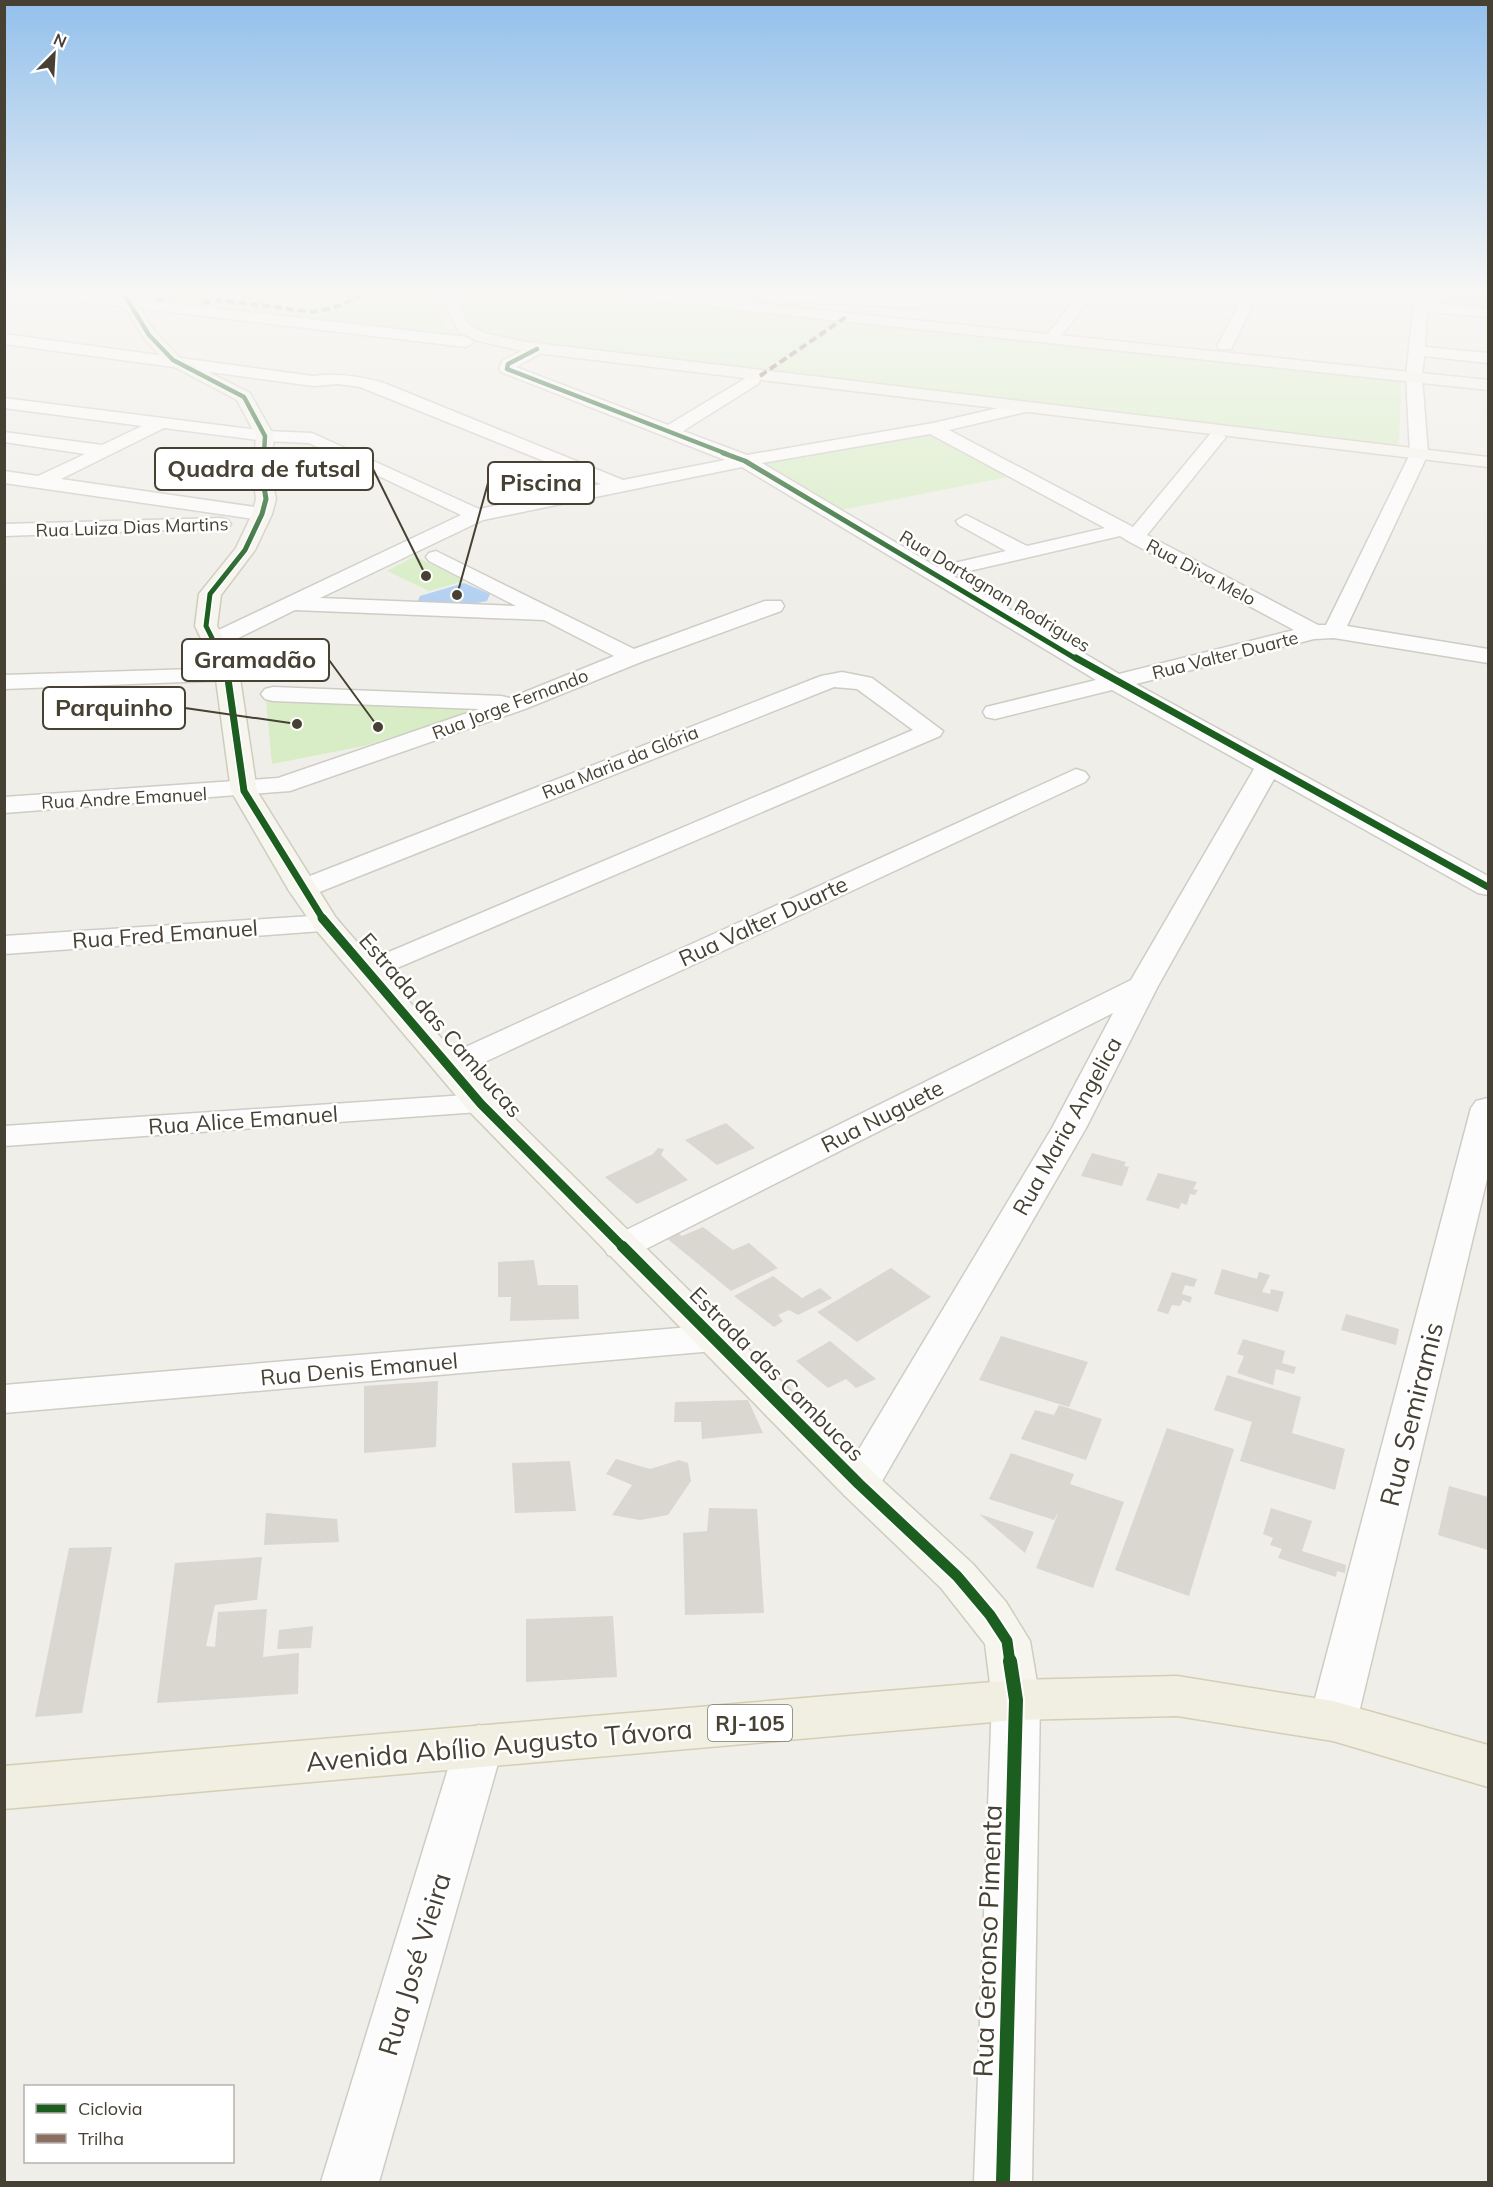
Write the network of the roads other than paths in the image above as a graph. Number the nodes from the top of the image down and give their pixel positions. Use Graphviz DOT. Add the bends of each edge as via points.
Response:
graph roads {
  1 [pos="259,393"];
  2 [pos="393,393"];
  3 [pos="567,393"];
  4 [pos="733,393"];
  5 [pos="907,393"];
  6 [pos="1415,393"];
  7 [pos="255,394"];
  8 [pos="4,403"];
  9 [pos="1024,407"];
  10 [pos="161,423"];
  11 [pos="933,428"];
  12 [pos="668,434"];
  13 [pos="265,436"];
  14 [pos="1217,436"];
  15 [pos="4,437"];
  16 [pos="105,451"];
  17 [pos="1419,454"];
  18 [pos="745,461"];
  19 [pos="1488,462"];
  20 [pos="4,477"];
  21 [pos="39,483"];
  22 [pos="622,486"];
  23 [pos="477,515"];
  24 [pos="261,519"];
  25 [pos="966,521"];
  26 [pos="4,530"];
  27 [pos="1128,534"];
  28 [pos="1023,552"];
  29 [pos="436,557"];
  30 [pos="936,573"];
  31 [pos="292,604"];
  32 [pos="773,606"];
  33 [pos="549,614"];
  34 [pos="1324,632"];
  35 [pos="214,641"];
  36 [pos="603,641"];
  37 [pos="1488,656"];
  38 [pos="633,657"];
  39 [pos="227,675"];
  40 [pos="575,680"];
  41 [pos="4,682"];
  42 [pos="1116,682"];
  43 [pos="273,694"];
  44 [pos="517,704"];
  45 [pos="995,712"];
  46 [pos="1269,765"];
  47 [pos="1076,777"];
  48 [pos="244,791"];
  49 [pos="4,804"];
  50 [pos="1488,887"];
  51 [pos="302,889"];
  52 [pos="326,924"];
  53 [pos="4,945"];
  54 [pos="369,971"];
  55 [pos="1143,986"];
  56 [pos="450,1066"];
  57 [pos="481,1104"];
  58 [pos="1488,1108"];
  59 [pos="4,1136"];
  60 [pos="621,1247"];
  61 [pos="714,1338"];
  62 [pos="4,1400"];
  63 [pos="859,1485"];
  64 [pos="1016,1700"];
  65 [pos="1333,1721"];
  66 [pos="479,1746"];
  67 [pos="1488,1766"];
  68 [pos="4,1788"];
  69 [pos="350,2182"];
  70 [pos="1003,2182"];
  1 -- 7 [label="street"];
  2 -- 22 [label="street"];
  3 -- 12 [label="street, Rua Dartagnan Rodrigues"];
  4 -- 12 [label="street"];
  5 -- 9 [label="street"];
  6 -- 17 [label="street"];
  7 -- 13 [label="street"];
  8 -- 10 [label="street"];
  9 -- 11 [label="street"];
  9 -- 17 [label="street"];
  10 -- 13 [label="street"];
  10 -- 16 [label="street"];
  11 -- 18 [label="street"];
  11 -- 27 [label="street, Rua Diva Melo"];
  12 -- 18 [label="street, Rua Dartagnan Rodrigues"];
  13 -- 23 [label="street" via="312,438"];
  13 -- 24 [label="street, Estrada das Cambucas" via="262,474 266,499"];
  14 -- 27 [label="street"];
  15 -- 16 [label="street"];
  16 -- 21 [label="street"];
  17 -- 19 [label="street"];
  17 -- 34 [label="street"];
  18 -- 22 [label="street"];
  18 -- 30 [label="street, Rua Dartagnan Rodrigues"];
  20 -- 21 [label="street"];
  21 -- 24 [label="street"];
  22 -- 23 [label="street"];
  23 -- 31 [label="street"];
  24 -- 26 [label="street, Rua Luiza Dias Martins"];
  24 -- 35 [label="street, Estrada das Cambucas" via="245,550 210,594 206,626"];
  25 -- 28 [label="street"];
  27 -- 28 [label="street"];
  27 -- 34 [label="street, Rua Diva Melo"];
  28 -- 30 [label="street"];
  29 -- 33 [label="street"];
  30 -- 42 [label="street, Rua Dartagnan Rodrigues"];
  31 -- 33 [label="street"];
  31 -- 35 [label="street"];
  32 -- 38 [label="street, Rua Jorge Fernando"];
  33 -- 36 [label="street"];
  34 -- 37 [label="street, Rua Diva Melo"];
  34 -- 42 [label="street, Rua Valter Duarte"];
  35 -- 39 [label="street, Estrada das Cambucas"];
  36 -- 38 [label="street"];
  36 -- 40 [label="street"];
  38 -- 40 [label="street, Rua Jorge Fernando"];
  39 -- 41 [label="street"];
  39 -- 48 [label="street, Estrada das Cambucas"];
  40 -- 44 [label="street, Rua Jorge Fernando"];
  42 -- 45 [label="street, Rua Valter Duarte"];
  42 -- 46 [label="street, Rua Dartagnan Rodrigues"];
  43 -- 44 [label="street"];
  44 -- 48 [label="street, Rua Jorge Fernando" via="281,786"];
  46 -- 50 [label="street, Rua Dartagnan Rodrigues"];
  46 -- 55 [label="street, Rua Maria Angelica"];
  47 -- 56 [label="street, Rua Valter Duarte"];
  48 -- 49 [label="street, Rua Andre Emanuel"];
  48 -- 51 [label="street, Estrada das Cambucas"];
  51 -- 52 [label="street, Estrada das Cambucas"];
  51 -- 54 [label="street, Rua Maria da Glória" via="829,681 864,683 930,731"];
  52 -- 53 [label="street, Rua Fred Emanuel"];
  52 -- 54 [label="street, Estrada das Cambucas"];
  54 -- 56 [label="street, Estrada das Cambucas"];
  55 -- 60 [label="street, Rua Nuguete"];
  55 -- 63 [label="street, Rua Maria Angelica" via="1069,1128"];
  56 -- 57 [label="street, Estrada das Cambucas"];
  57 -- 59 [label="street, Rua Alice Emanuel"];
  57 -- 60 [label="street, Estrada das Cambucas"];
  58 -- 65 [label="street, Rua Semiramis"];
  60 -- 61 [label="street, Estrada das Cambucas"];
  61 -- 62 [label="street, Rua Denis Emanuel"];
  61 -- 63 [label="street, Estrada das Cambucas"];
  63 -- 64 [label="street, Estrada das Cambucas" via="957,1576 990,1615 1007,1641"];
  64 -- 65 [label="main road, Avenida Abílio Augusto Távora / RJ-105" via="1177,1696"];
  64 -- 66 [label="main road, Avenida Abílio Augusto Távora / RJ-105"];
  64 -- 70 [label="street, Rua Geronso Pimenta"];
  65 -- 67 [label="main road, Avenida Abílio Augusto Távora / RJ-105"];
  66 -- 68 [label="main road, Avenida Abílio Augusto Távora / RJ-105"];
  66 -- 69 [label="street, Rua José Vieira"];
}
